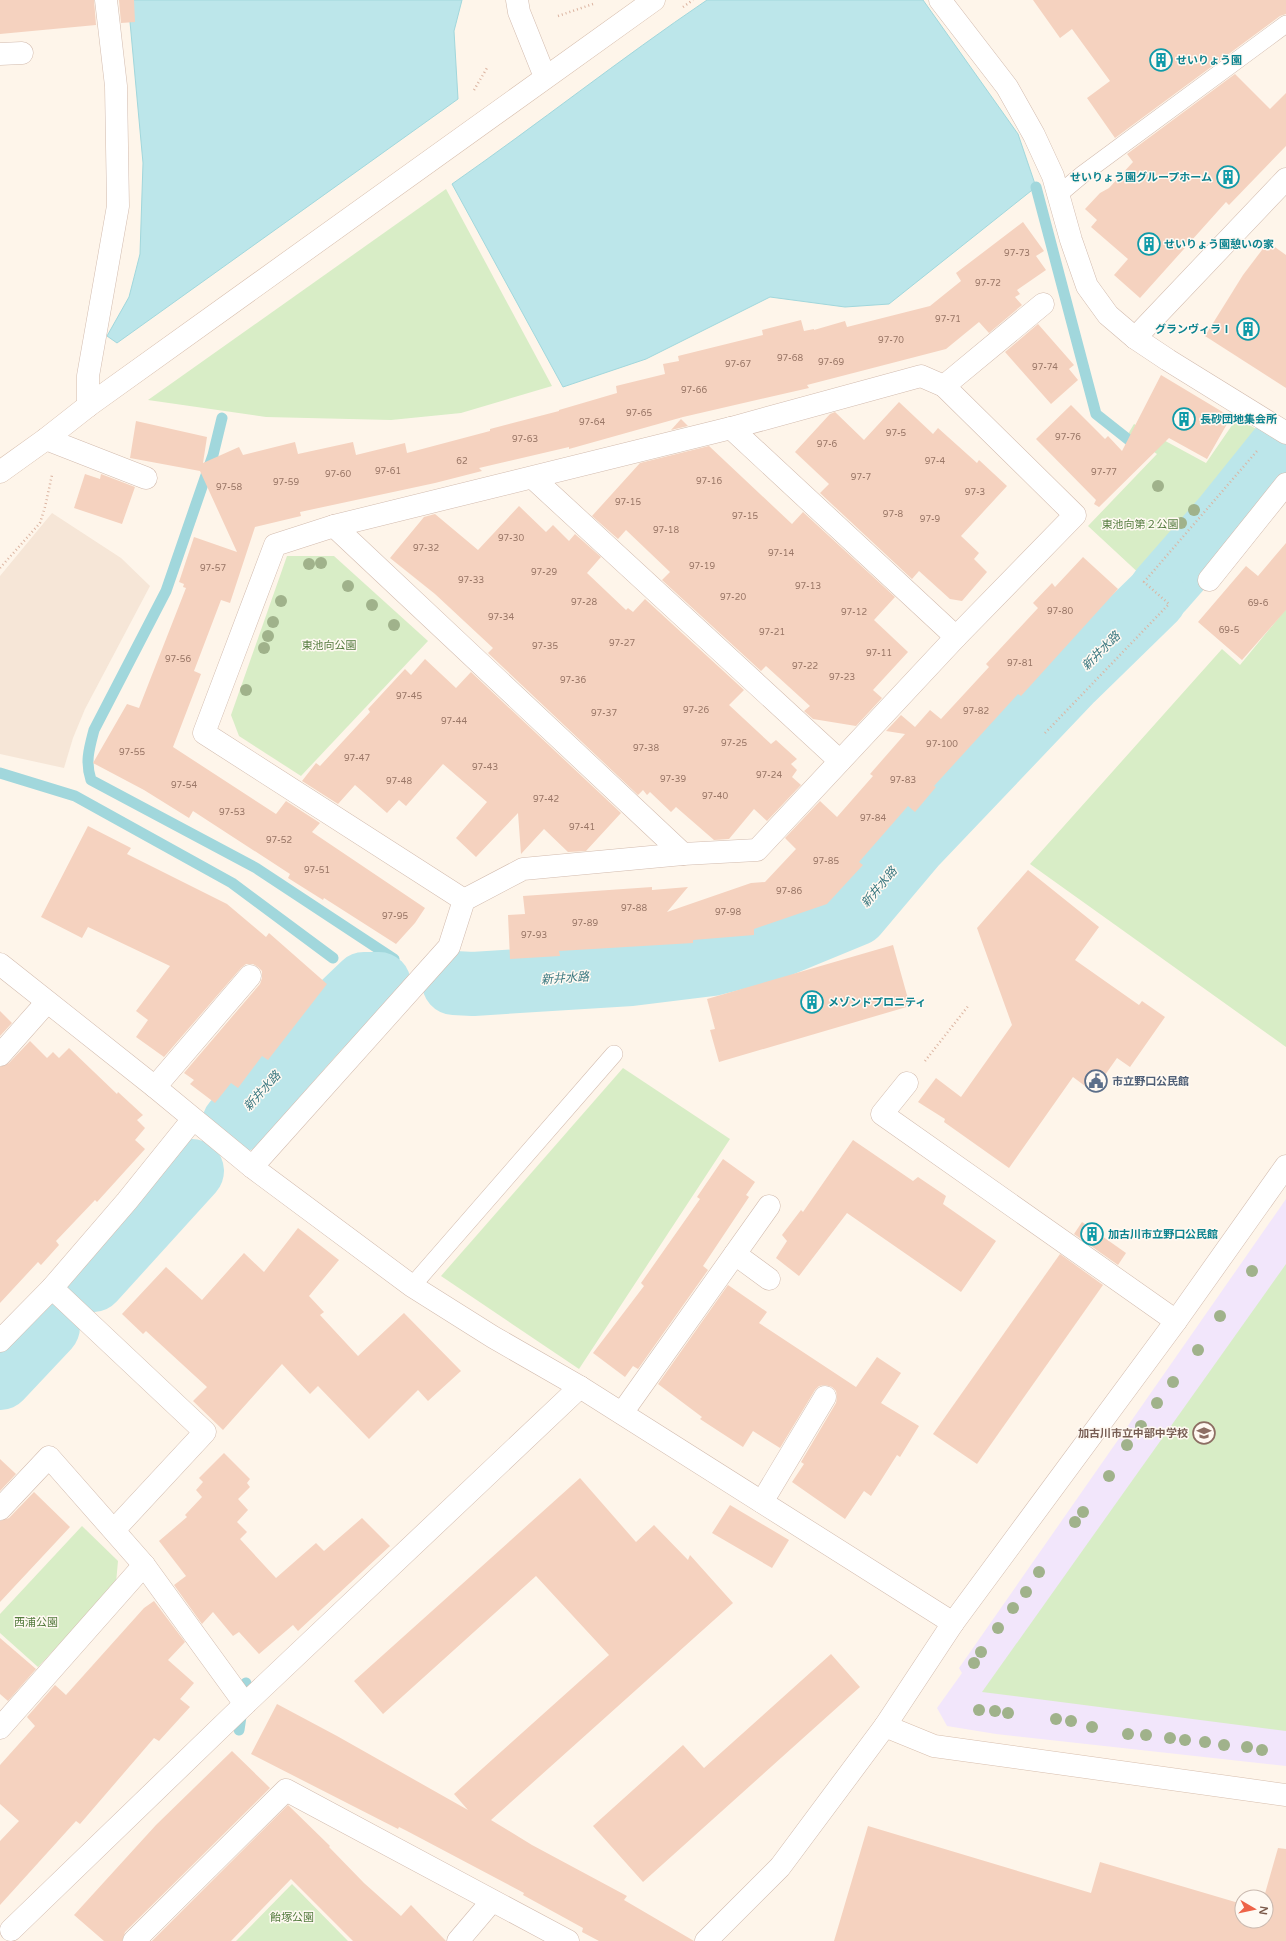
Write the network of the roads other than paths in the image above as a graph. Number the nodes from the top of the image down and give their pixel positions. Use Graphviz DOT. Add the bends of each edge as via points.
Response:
graph roads {
  1 [pos="106,0"];
  2 [pos="517,0"];
  3 [pos="654,0"];
  4 [pos="940,0"];
  5 [pos="1286,24"];
  6 [pos="22,53"];
  7 [pos="0,54"];
  8 [pos="545,76"];
  9 [pos="1286,179"];
  10 [pos="1058,195"];
  11 [pos="1043,304"];
  12 [pos="1135,338"];
  13 [pos="944,386"];
  14 [pos="88,406"];
  15 [pos="731,428"];
  16 [pos="1281,430"];
  17 [pos="46,440"];
  18 [pos="0,472"];
  19 [pos="146,478"];
  20 [pos="533,478"];
  21 [pos="1286,484"];
  22 [pos="334,526"];
  23 [pos="1208,580"];
  24 [pos="956,637"];
  25 [pos="840,761"];
  26 [pos="683,854"];
  27 [pos="464,900"];
  28 [pos="0,964"];
  29 [pos="250,976"];
  30 [pos="47,1002"];
  31 [pos="614,1054"];
  32 [pos="0,1055"];
  33 [pos="907,1083"];
  34 [pos="156,1087"];
  35 [pos="193,1119"];
  36 [pos="1286,1166"];
  37 [pos="252,1167"];
  38 [pos="769,1206"];
  39 [pos="735,1254"];
  40 [pos="769,1279"];
  41 [pos="412,1286"];
  42 [pos="52,1288"];
  43 [pos="1176,1321"];
  44 [pos="0,1341"];
  45 [pos="580,1387"];
  46 [pos="825,1397"];
  47 [pos="622,1413"];
  48 [pos="762,1502"];
  49 [pos="0,1509"];
  50 [pos="114,1530"];
  51 [pos="144,1565"];
  52 [pos="953,1623"];
  53 [pos="245,1704"];
  54 [pos="885,1726"];
  55 [pos="0,1728"];
  56 [pos="1286,1795"];
  57 [pos="492,1901"];
  58 [pos="12,1931"];
  59 [pos="134,1941"];
  60 [pos="458,1941"];
  61 [pos="568,1941"];
  62 [pos="706,1941"];
  1 -- 14 [label="street" via="116,86 118,206 88,376"];
  2 -- 8 [label="street" via="519,12"];
  3 -- 8 [label="street"];
  4 -- 10 [label="street" via="1007,88 1034,134 1054,176"];
  5 -- 10 [label="lane"];
  6 -- 7 [label="street"];
  8 -- 14 [label="street"];
  9 -- 12 [label="street"];
  10 -- 12 [label="street" via="1070,240 1087,286 1108,316"];
  11 -- 13 [label="street"];
  12 -- 16 [label="street"];
  13 -- 15 [label="street" via="921,376"];
  13 -- 24 [label="street" via="1075,515"];
  14 -- 17 [label="street"];
  15 -- 20 [label="street"];
  15 -- 24 [label="street"];
  17 -- 18 [label="street"];
  17 -- 19 [label="street"];
  20 -- 22 [label="street"];
  20 -- 25 [label="street"];
  21 -- 23 [label="street"];
  22 -- 26 [label="street"];
  22 -- 27 [label="street" via="275,545 204,733"];
  24 -- 25 [label="street"];
  25 -- 26 [label="street" via="757,850"];
  26 -- 27 [label="street" via="523,869"];
  27 -- 37 [label="street" via="449,947"];
  28 -- 30 [label="street"];
  29 -- 34 [label="street"];
  30 -- 32 [label="street"];
  30 -- 34 [label="street"];
  31 -- 41 [label="lane"];
  33 -- 43 [label="street" via="882,1114"];
  34 -- 35 [label="street"];
  35 -- 37 [label="street"];
  35 -- 42 [label="street"];
  36 -- 43 [label="street"];
  37 -- 41 [label="street"];
  38 -- 39 [label="street"];
  39 -- 40 [label="street"];
  39 -- 47 [label="street"];
  41 -- 45 [label="street"];
  42 -- 44 [label="street"];
  42 -- 50 [label="street" via="205,1432"];
  43 -- 52 [label="street"];
  45 -- 47 [label="street"];
  45 -- 53 [label="street"];
  46 -- 48 [label="street"];
  47 -- 48 [label="street"];
  48 -- 52 [label="street"];
  49 -- 50 [label="street" via="49,1457"];
  50 -- 51 [label="street"];
  51 -- 53 [label="street"];
  51 -- 55 [label="street"];
  52 -- 54 [label="street"];
  53 -- 58 [label="street"];
  54 -- 56 [label="street" via="934,1746"];
  54 -- 62 [label="street" via="780,1867"];
  57 -- 59 [label="street" via="286,1790"];
  57 -- 60 [label="street"];
  57 -- 61 [label="street"];
}
